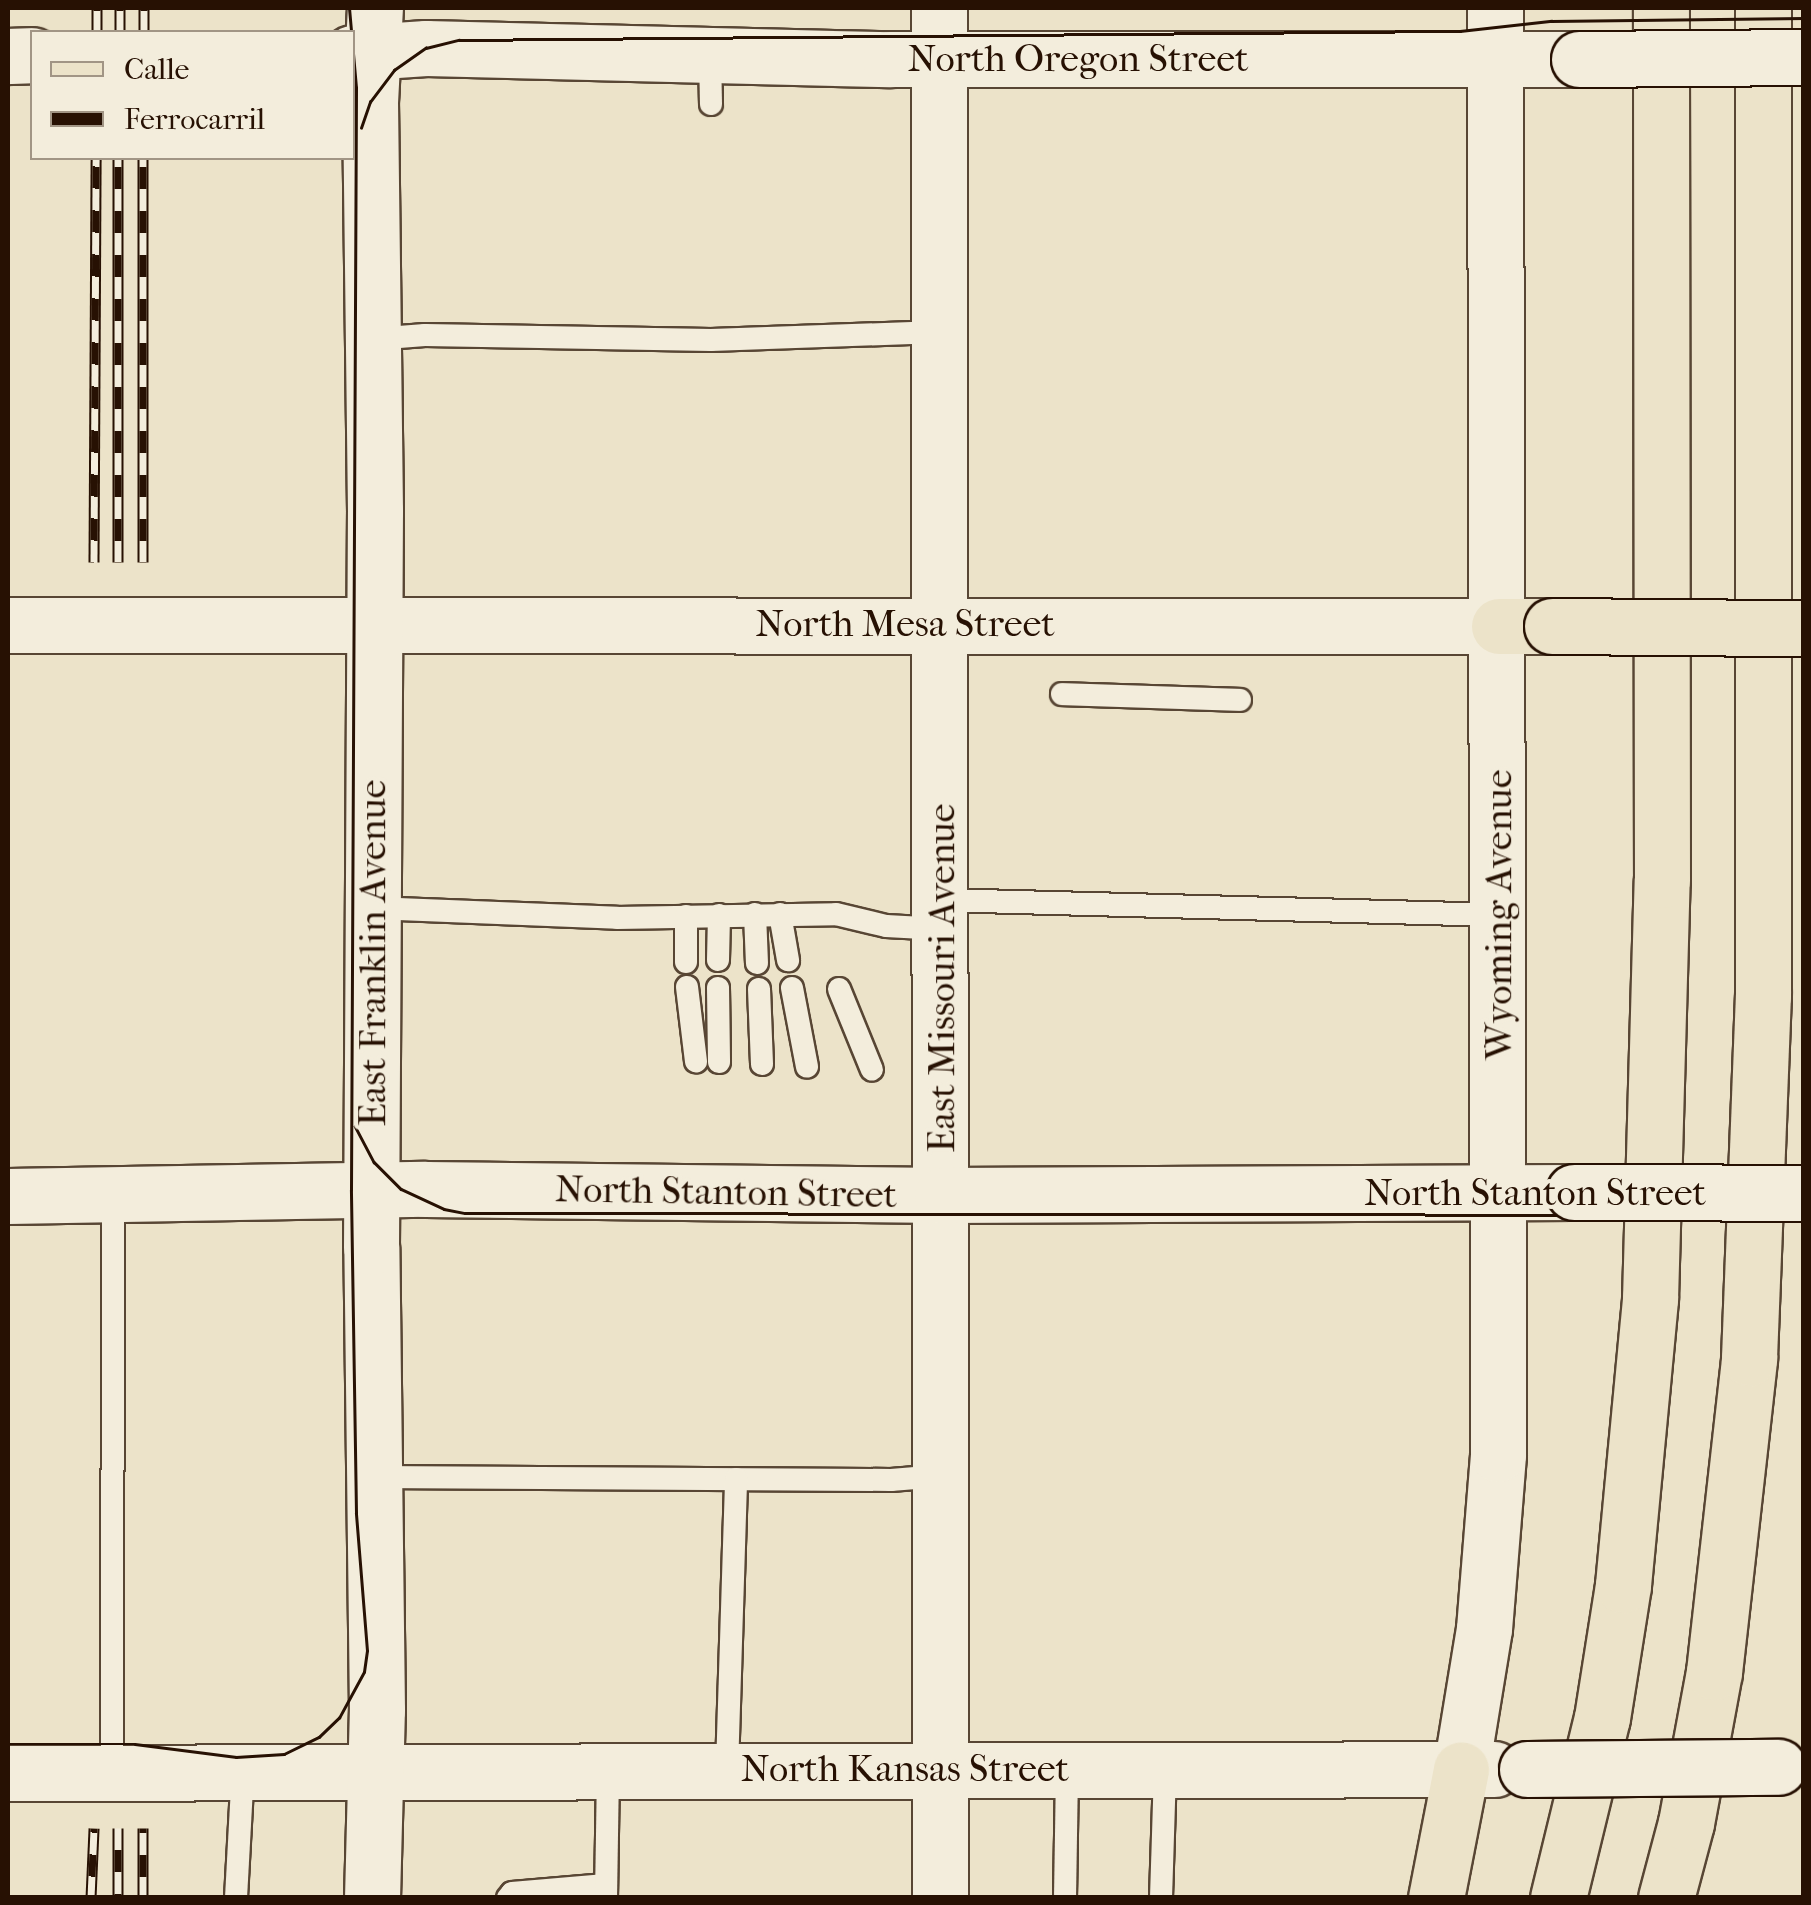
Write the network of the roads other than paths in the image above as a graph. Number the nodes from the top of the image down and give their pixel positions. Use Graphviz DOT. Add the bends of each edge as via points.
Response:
graph roads {
  1 [pos="1661,8"];
  2 [pos="1763,8"];
  3 [pos="1494,33"];
  4 [pos="938,34"];
  5 [pos="367,37"];
  6 [pos="1804,57"];
  7 [pos="939,332"];
  8 [pos="373,339"];
  9 [pos="374,622"];
  10 [pos="8,625"];
  11 [pos="940,625"];
  12 [pos="1526,626"];
  13 [pos="1804,628"];
  14 [pos="1062,694"];
  15 [pos="1240,700"];
  16 [pos="373,908"];
  17 [pos="755,914"];
  18 [pos="792,914"];
  19 [pos="942,914"];
  20 [pos="1499,914"];
  21 [pos="719,915"];
  22 [pos="686,916"];
  23 [pos="718,960"];
  24 [pos="788,960"];
  25 [pos="686,962"];
  26 [pos="757,962"];
  27 [pos="687,987"];
  28 [pos="718,988"];
  29 [pos="760,988"];
  30 [pos="792,988"];
  31 [pos="840,989"];
  32 [pos="762,1064"];
  33 [pos="807,1067"];
  34 [pos="872,1070"];
  35 [pos="372,1189"];
  36 [pos="1499,1190"];
  37 [pos="1804,1193"];
  38 [pos="113,1194"];
  39 [pos="942,1195"];
  40 [pos="8,1196"];
  41 [pos="941,1476"];
  42 [pos="374,1477"];
  43 [pos="736,1479"];
  44 [pos="1791,1767"];
  45 [pos="376,1769"];
  46 [pos="608,1769"];
  47 [pos="727,1769"];
  48 [pos="940,1769"];
  49 [pos="1067,1769"];
  50 [pos="1461,1769"];
  51 [pos="243,1770"];
  52 [pos="1165,1770"];
  53 [pos="112,1772"];
  54 [pos="8,1773"];
  55 [pos="606,1891"];
  56 [pos="236,1898"];
  57 [pos="372,1898"];
  58 [pos="508,1898"];
  59 [pos="940,1898"];
  60 [pos="1065,1898"];
  61 [pos="1161,1898"];
  62 [pos="1436,1898"];
  63 [pos="1558,1898"];
  64 [pos="1666,1898"];
  1 -- 63 [label="main road" via="1662,880 1650,1299 1623,1585 1602,1718"];
  2 -- 64 [label="main road" via="1764,996 1748,1358 1714,1672"];
  3 -- 4 [label="main road, North Oregon Street"];
  3 -- 6 [label="main road, North Oregon Street, bridge" via="1579,58"];
  3 -- 12 [label="main road, Wyoming Avenue"];
  4 -- 5 [label="main road, North Oregon Street" via="710,80"];
  4 -- 7 [label="main road, East Missouri Avenue"];
  5 -- 8 [label="main road, East Franklin Avenue"];
  7 -- 8 [label="lane" via="711,340"];
  7 -- 11 [label="main road, East Missouri Avenue"];
  8 -- 9 [label="main road, East Franklin Avenue"];
  9 -- 10 [label="main road, North Mesa Street"];
  9 -- 11 [label="main road, North Mesa Street"];
  9 -- 16 [label="main road, East Franklin Avenue"];
  11 -- 12 [label="main road, North Mesa Street"];
  11 -- 19 [label="main road, East Missouri Avenue"];
  12 -- 13 [label="main road, North Mesa Street, bridge"];
  12 -- 20 [label="main road, Wyoming Avenue"];
  14 -- 15 [label="lane"];
  16 -- 22 [label="lane"];
  16 -- 35 [label="main road, East Franklin Avenue"];
  17 -- 18 [label="lane"];
  17 -- 21 [label="lane"];
  17 -- 26 [label="lane"];
  18 -- 19 [label="lane" via="836,914 886,926"];
  18 -- 24 [label="lane"];
  19 -- 20 [label="lane"];
  19 -- 39 [label="main road, East Missouri Avenue"];
  20 -- 36 [label="main road, Wyoming Avenue"];
  21 -- 22 [label="lane"];
  21 -- 23 [label="lane"];
  22 -- 25 [label="lane"];
  27 -- 28 [label="lane" via="708,1061"];
  29 -- 32 [label="lane"];
  30 -- 33 [label="lane"];
  31 -- 34 [label="lane"];
  35 -- 38 [label="main road, North Stanton Street"];
  35 -- 39 [label="main road, North Stanton Street"];
  35 -- 42 [label="main road, East Franklin Avenue"];
  36 -- 37 [label="main road, North Stanton Street, bridge"];
  36 -- 39 [label="main road, North Stanton Street"];
  36 -- 50 [label="main road, Wyoming Avenue" via="1494,1532"];
  38 -- 40 [label="main road, North Stanton Street"];
  38 -- 53 [label="lane"];
  39 -- 41 [label="main road, East Missouri Avenue"];
  41 -- 43 [label="lane"];
  41 -- 48 [label="main road, East Missouri Avenue"];
  42 -- 43 [label="lane"];
  42 -- 45 [label="main road, East Franklin Avenue"];
  43 -- 47 [label="lane"];
  44 -- 50 [label="main road, North Kansas Street, bridge"];
  45 -- 46 [label="main road, North Kansas Street"];
  45 -- 51 [label="main road, North Kansas Street"];
  45 -- 57 [label="main road, East Franklin Avenue"];
  46 -- 47 [label="main road, North Kansas Street"];
  46 -- 55 [label="lane"];
  47 -- 48 [label="main road, North Kansas Street"];
  48 -- 49 [label="main road, North Kansas Street"];
  48 -- 59 [label="main road, East Missouri Avenue"];
  49 -- 52 [label="main road, North Kansas Street"];
  49 -- 60 [label="lane"];
  50 -- 52 [label="main road, North Kansas Street"];
  50 -- 62 [label="main road"];
  51 -- 53 [label="main road, North Kansas Street"];
  51 -- 56 [label="lane"];
  52 -- 61 [label="lane"];
  53 -- 54 [label="main road, North Kansas Street"];
  55 -- 58 [label="lane"];
}
